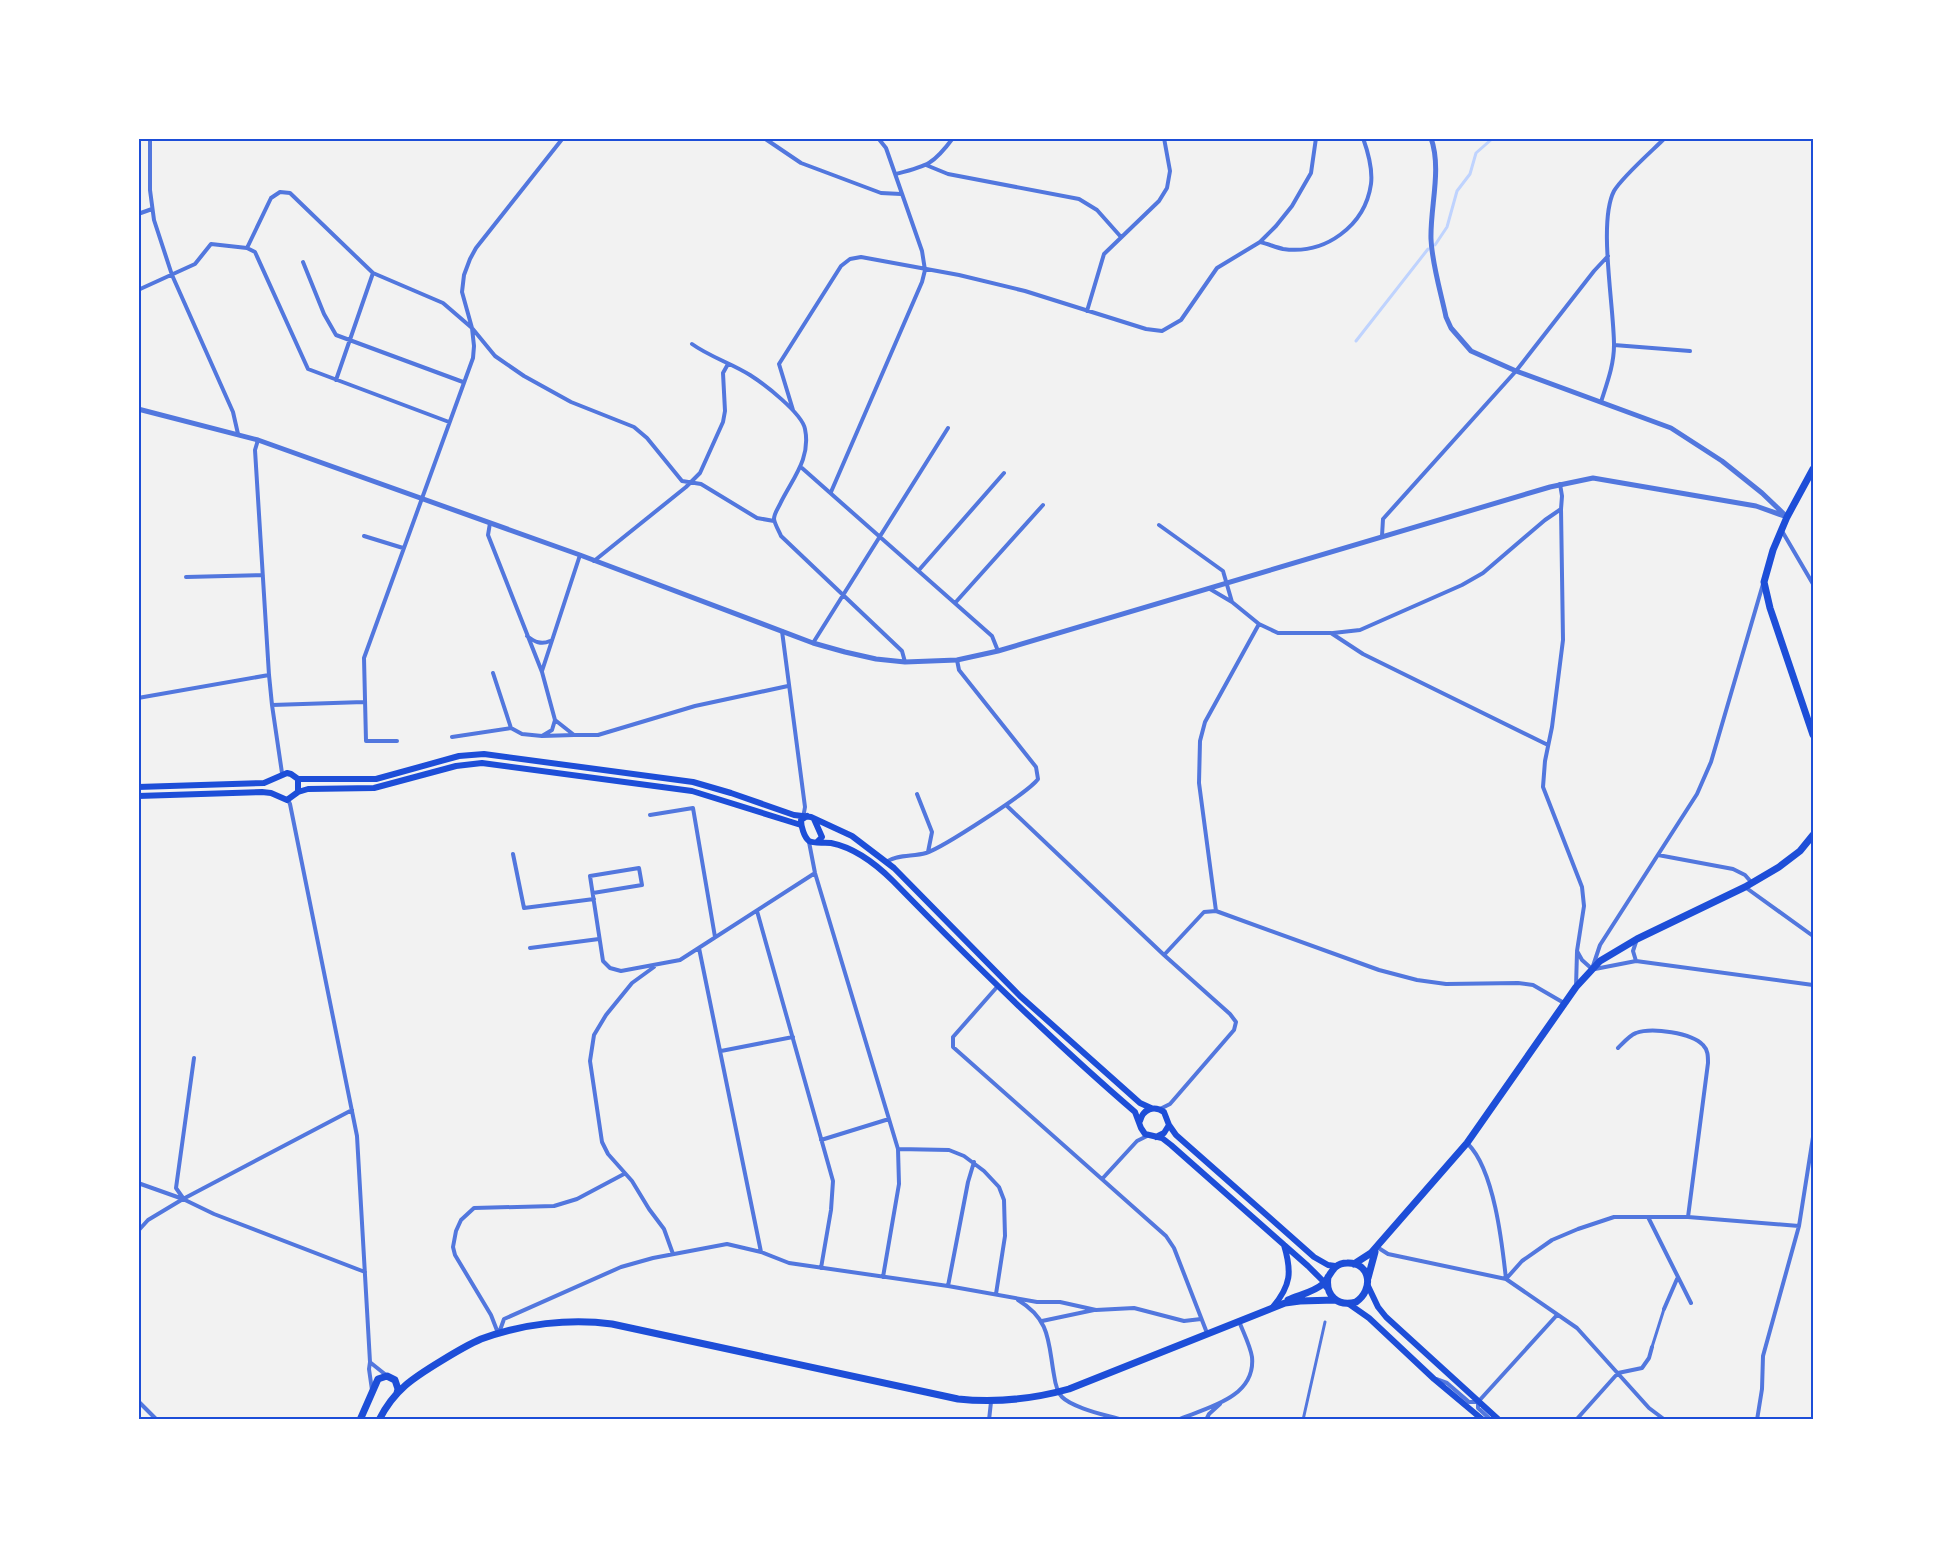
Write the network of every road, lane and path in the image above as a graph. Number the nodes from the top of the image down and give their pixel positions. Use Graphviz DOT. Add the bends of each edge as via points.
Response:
graph roads {
  1 [pos="150,138"];
  2 [pos="563,138"];
  3 [pos="764,138"];
  4 [pos="878,138"];
  5 [pos="953,138"];
  6 [pos="1164,138"];
  7 [pos="1316,138"];
  8 [pos="1363,138"];
  9 [pos="1432,138"];
  10 [pos="1665,138"];
  11 [pos="926,165"];
  12 [pos="896,174"];
  13 [pos="901,194"];
  14 [pos="152,209"];
  15 [pos="138,214"];
  16 [pos="1121,237"];
  17 [pos="1260,242"];
  18 [pos="247,248"];
  19 [pos="1608,256"];
  20 [pos="303,262"];
  21 [pos="925,270"];
  22 [pos="373,273"];
  23 [pos="172,275"];
  24 [pos="138,290"];
  25 [pos="1087,311"];
  26 [pos="472,328"];
  27 [pos="349,339"];
  28 [pos="692,344"];
  29 [pos="1614,345"];
  30 [pos="1690,351"];
  31 [pos="728,364"];
  32 [pos="1516,370"];
  33 [pos="336,380"];
  34 [pos="463,382"];
  35 [pos="1601,402"];
  36 [pos="138,409"];
  37 [pos="793,410"];
  38 [pos="449,422"];
  39 [pos="948,428"];
  40 [pos="238,434"];
  41 [pos="258,440"];
  42 [pos="802,468"];
  43 [pos="1813,469"];
  44 [pos="1004,473"];
  45 [pos="692,482"];
  46 [pos="1560,484"];
  47 [pos="831,492"];
  48 [pos="421,498"];
  49 [pos="1043,505"];
  50 [pos="1561,509"];
  51 [pos="1787,517"];
  52 [pos="774,521"];
  53 [pos="490,523"];
  54 [pos="1159,525"];
  55 [pos="1781,530"];
  56 [pos="364,536"];
  57 [pos="1382,536"];
  58 [pos="881,537"];
  59 [pos="403,548"];
  60 [pos="580,555"];
  61 [pos="594,561"];
  62 [pos="919,570"];
  63 [pos="263,575"];
  64 [pos="186,577"];
  65 [pos="1764,582"];
  66 [pos="1225,583"];
  67 [pos="1813,584"];
  68 [pos="1209,588"];
  69 [pos="842,595"];
  70 [pos="1232,602"];
  71 [pos="955,603"];
  72 [pos="1259,624"];
  73 [pos="782,631"];
  74 [pos="1331,633"];
  75 [pos="527,636"];
  76 [pos="551,641"];
  77 [pos="813,643"];
  78 [pos="998,651"];
  79 [pos="957,660"];
  80 [pos="905,662"];
  81 [pos="542,672"];
  82 [pos="493,673"];
  83 [pos="269,675"];
  84 [pos="788,686"];
  85 [pos="138,698"];
  86 [pos="364,702"];
  87 [pos="272,705"];
  88 [pos="555,720"];
  89 [pos="511,728"];
  90 [pos="574,735"];
  91 [pos="1813,735"];
  92 [pos="542,736"];
  93 [pos="452,737"];
  94 [pos="397,741"];
  95 [pos="1548,745"];
  96 [pos="285,773"];
  97 [pos="275,778"];
  98 [pos="298,779"];
  99 [pos="138,787"];
  100 [pos="298,792"];
  101 [pos="917,794"];
  102 [pos="276,795"];
  103 [pos="138,796"];
  104 [pos="290,801"];
  105 [pos="1006,805"];
  106 [pos="804,807"];
  107 [pos="650,815"];
  108 [pos="794,815"];
  109 [pos="808,817"];
  110 [pos="801,825"];
  111 [pos="1813,835"];
  112 [pos="814,841"];
  113 [pos="928,852"];
  114 [pos="513,854"];
  115 [pos="1658,855"];
  116 [pos="886,862"];
  117 [pos="815,873"];
  118 [pos="1749,885"];
  119 [pos="592,893"];
  120 [pos="594,899"];
  121 [pos="757,911"];
  122 [pos="1216,911"];
  123 [pos="1813,936"];
  124 [pos="715,937"];
  125 [pos="599,939"];
  126 [pos="1637,939"];
  127 [pos="530,948"];
  128 [pos="699,948"];
  129 [pos="1577,951"];
  130 [pos="1164,955"];
  131 [pos="1636,961"];
  132 [pos="655,966"];
  133 [pos="1592,969"];
  134 [pos="1813,986"];
  135 [pos="997,987"];
  136 [pos="1576,987"];
  137 [pos="1564,1004"];
  138 [pos="793,1037"];
  139 [pos="1618,1048"];
  140 [pos="721,1051"];
  141 [pos="194,1059"];
  142 [pos="1169,1105"];
  143 [pos="1150,1108"];
  144 [pos="1160,1109"];
  145 [pos="352,1110"];
  146 [pos="1167,1116"];
  147 [pos="889,1119"];
  148 [pos="1140,1125"];
  149 [pos="1168,1125"];
  150 [pos="1148,1136"];
  151 [pos="1156,1137"];
  152 [pos="1813,1137"];
  153 [pos="821,1140"];
  154 [pos="1137,1141"];
  155 [pos="1467,1143"];
  156 [pos="898,1149"];
  157 [pos="974,1162"];
  158 [pos="624,1174"];
  159 [pos="1103,1178"];
  160 [pos="138,1183"];
  161 [pos="183,1199"];
  162 [pos="1648,1217"];
  163 [pos="1688,1217"];
  164 [pos="1799,1226"];
  165 [pos="138,1231"];
  166 [pos="1284,1244"];
  167 [pos="1377,1247"];
  168 [pos="761,1252"];
  169 [pos="673,1254"];
  170 [pos="1354,1264"];
  171 [pos="1335,1266"];
  172 [pos="821,1268"];
  173 [pos="365,1272"];
  174 [pos="883,1277"];
  175 [pos="1678,1278"];
  176 [pos="1326,1279"];
  177 [pos="1506,1280"];
  178 [pos="1368,1282"];
  179 [pos="948,1286"];
  180 [pos="996,1294"];
  181 [pos="1014,1298"];
  182 [pos="1335,1300"];
  183 [pos="1691,1303"];
  184 [pos="1349,1304"];
  185 [pos="1272,1308"];
  186 [pos="1664,1309"];
  187 [pos="1096,1310"];
  188 [pos="1557,1315"];
  189 [pos="1201,1319"];
  190 [pos="1042,1321"];
  191 [pos="1239,1321"];
  192 [pos="1325,1322"];
  193 [pos="1207,1333"];
  194 [pos="499,1334"];
  195 [pos="1652,1347"];
  196 [pos="370,1362"];
  197 [pos="1618,1373"];
  198 [pos="387,1376"];
  199 [pos="410,1379"];
  200 [pos="1434,1379"];
  201 [pos="395,1380"];
  202 [pos="372,1391"];
  203 [pos="1058,1392"];
  204 [pos="397,1393"];
  205 [pos="1485,1394"];
  206 [pos="1476,1399"];
  207 [pos="138,1401"];
  208 [pos="1222,1401"];
  209 [pos="992,1402"];
  210 [pos="1485,1407"];
  211 [pos="157,1420"];
  212 [pos="360,1420"];
  213 [pos="379,1420"];
  214 [pos="989,1420"];
  215 [pos="1122,1420"];
  216 [pos="1177,1420"];
  217 [pos="1206,1420"];
  218 [pos="1303,1420"];
  219 [pos="1484,1420"];
  220 [pos="1491,1420"];
  221 [pos="1499,1420"];
  222 [pos="1576,1420"];
  223 [pos="1665,1420"];
  224 [pos="1757,1420"];
  1 -- 14 [label="street"];
  2 -- 26 [label="street" via="470,259 462,292"];
  3 -- 13 [label="street" via="801,163 881,193"];
  4 -- 12 [label="street"];
  5 -- 11 [label="street"];
  6 -- 16 [label="street" via="1170,171 1167,188 1159,201"];
  7 -- 17 [label="street" via="1311,173 1292,206"];
  8 -- 17 [label="street" via="1370,158 1371,183 1363,210 1346,231 1323,245 1303,248 1284,249"];
  9 -- 32 [label="street" via="1435,168 1431,241 1446,317 1471,351"];
  10 -- 19 [label="street" via="1616,188 1608,206"];
  11 -- 12 [label="street"];
  11 -- 16 [label="street" via="948,174 1079,199 1097,210"];
  12 -- 13 [label="street"];
  13 -- 21 [label="street"];
  14 -- 15 [label="street"];
  14 -- 23 [label="street"];
  16 -- 25 [label="street" via="1104,254"];
  17 -- 25 [label="street" via="1217,268 1181,320 1162,331"];
  18 -- 22 [label="street" via="271,198 280,192 290,193"];
  18 -- 23 [label="street" via="211,244 195,264"];
  18 -- 33 [label="street" via="255,252 308,369"];
  19 -- 29 [label="street"];
  19 -- 32 [label="street"];
  20 -- 27 [label="street" via="336,335"];
  21 -- 25 [label="street" via="1014,288"];
  21 -- 37 [label="street" via="861,257 841,266 779,364"];
  21 -- 47 [label="street"];
  22 -- 26 [label="street" via="443,303"];
  22 -- 27 [label="street"];
  23 -- 24 [label="street"];
  23 -- 40 [label="street" via="233,412"];
  26 -- 34 [label="street" via="473,358"];
  26 -- 45 [label="street" via="495,356 524,376 571,402 634,427 682,481"];
  27 -- 33 [label="street"];
  27 -- 34 [label="street"];
  28 -- 31 [label="street"];
  29 -- 30 [label="street"];
  29 -- 35 [label="street" via="1613,363"];
  31 -- 37 [label="street" via="750,375"];
  31 -- 45 [label="street" via="723,373 723,422"];
  32 -- 35 [label="street"];
  32 -- 57 [label="street" via="1383,519"];
  33 -- 38 [label="street"];
  34 -- 38 [label="street"];
  35 -- 51 [label="street" via="1671,428 1722,460"];
  36 -- 40 [label="street"];
  37 -- 42 [label="street" via="805,427"];
  38 -- 48 [label="street"];
  39 -- 58 [label="street"];
  40 -- 41 [label="street"];
  41 -- 48 [label="street"];
  41 -- 63 [label="street" via="255,450"];
  42 -- 47 [label="street"];
  42 -- 52 [label="street"];
  43 -- 51 [label="main road"];
  44 -- 62 [label="street"];
  45 -- 52 [label="street" via="757,518"];
  45 -- 61 [label="street"];
  46 -- 50 [label="street"];
  46 -- 51 [label="street" via="1593,478 1756,506"];
  46 -- 57 [label="street"];
  47 -- 58 [label="street"];
  48 -- 53 [label="street"];
  48 -- 59 [label="street"];
  49 -- 71 [label="street"];
  50 -- 74 [label="street" via="1483,573 1462,585 1360,630"];
  50 -- 95 [label="street" via="1563,640"];
  51 -- 55 [label="main road"];
  52 -- 69 [label="street" via="781,536"];
  53 -- 60 [label="street"];
  53 -- 75 [label="street" via="488,535"];
  54 -- 66 [label="street" via="1223,572"];
  55 -- 65 [label="main road"];
  55 -- 67 [label="street"];
  56 -- 59 [label="street"];
  57 -- 66 [label="street"];
  58 -- 62 [label="street"];
  58 -- 69 [label="street"];
  59 -- 86 [label="street" via="364,658"];
  60 -- 61 [label="street"];
  60 -- 76 [label="street"];
  61 -- 73 [label="street"];
  62 -- 71 [label="street"];
  63 -- 64 [label="street"];
  63 -- 83 [label="street"];
  65 -- 91 [label="main road"];
  65 -- 115 [label="street" via="1711,762 1697,794"];
  66 -- 68 [label="street"];
  66 -- 70 [label="street"];
  68 -- 70 [label="street"];
  68 -- 78 [label="street"];
  69 -- 77 [label="street"];
  69 -- 80 [label="street" via="902,651"];
  70 -- 72 [label="street"];
  71 -- 78 [label="street" via="992,636"];
  72 -- 74 [label="street" via="1278,633"];
  72 -- 122 [label="street" via="1205,722 1200,741 1199,783"];
  73 -- 77 [label="street"];
  73 -- 84 [label="street"];
  74 -- 95 [label="street" via="1363,654"];
  75 -- 76 [label="street" via="537,642"];
  75 -- 81 [label="street"];
  76 -- 81 [label="street"];
  77 -- 80 [label="street"];
  78 -- 79 [label="street"];
  79 -- 80 [label="street"];
  79 -- 105 [label="street" via="959,670 1036,767 1038,779"];
  81 -- 88 [label="street"];
  82 -- 89 [label="street"];
  83 -- 85 [label="street"];
  83 -- 87 [label="street"];
  84 -- 90 [label="street" via="695,706 598,735"];
  84 -- 106 [label="street"];
  86 -- 87 [label="street"];
  86 -- 94 [label="street" via="366,741"];
  87 -- 96 [label="street"];
  88 -- 90 [label="street"];
  88 -- 92 [label="street" via="552,730"];
  89 -- 92 [label="street" via="522,734"];
  89 -- 93 [label="street"];
  90 -- 92 [label="street"];
  95 -- 129 [label="street" via="1544,787 1582,887 1584,906"];
  96 -- 97 [label="main road"];
  96 -- 98 [label="main road"];
  97 -- 99 [label="main road" via="264,783"];
  97 -- 102 [label="main road"];
  98 -- 100 [label="main road"];
  98 -- 108 [label="main road" via="376,779 459,756 484,754 693,782"];
  100 -- 104 [label="main road"];
  100 -- 110 [label="main road" via="374,788 482,763 692,791"];
  101 -- 113 [label="street" via="932,832"];
  102 -- 103 [label="main road" via="259,792"];
  102 -- 104 [label="main road"];
  104 -- 145 [label="street"];
  105 -- 113 [label="street"];
  105 -- 130 [label="street"];
  106 -- 108 [label="street"];
  106 -- 109 [label="street"];
  107 -- 124 [label="street" via="693,808"];
  108 -- 109 [label="main road"];
  109 -- 110 [label="main road" via="801,820"];
  109 -- 112 [label="main road" via="821,832 822,837"];
  109 -- 116 [label="main road" via="852,836"];
  110 -- 112 [label="main road"];
  111 -- 118 [label="main road" via="1793,856"];
  112 -- 117 [label="street" via="811,850"];
  112 -- 135 [label="main road" via="853,850 872,863"];
  113 -- 116 [label="street" via="893,857"];
  114 -- 120 [label="street" via="524,908"];
  115 -- 118 [label="street" via="1733,868 1745,875"];
  115 -- 133 [label="street" via="1600,945"];
  116 -- 143 [label="main road" via="1020,996"];
  117 -- 121 [label="street"];
  117 -- 147 [label="street"];
  118 -- 123 [label="street"];
  118 -- 126 [label="main road"];
  119 -- 119 [label="street" via="642,885 639,868 590,876"];
  119 -- 120 [label="street"];
  120 -- 125 [label="street"];
  121 -- 124 [label="street"];
  121 -- 138 [label="street"];
  122 -- 130 [label="street" via="1204,912"];
  122 -- 137 [label="street" via="1379,970 1446,984 1533,985"];
  124 -- 128 [label="street"];
  125 -- 127 [label="street"];
  125 -- 132 [label="street" via="603,961 610,968 621,971"];
  126 -- 131 [label="street" via="1633,951"];
  126 -- 133 [label="main road"];
  128 -- 132 [label="street" via="680,960"];
  128 -- 140 [label="street"];
  129 -- 133 [label="street"];
  129 -- 136 [label="street"];
  130 -- 142 [label="street" via="1236,1022 1234,1030"];
  131 -- 133 [label="street"];
  131 -- 134 [label="street"];
  132 -- 158 [label="street" via="623,992 594,1035 591,1061 602,1142"];
  133 -- 136 [label="main road"];
  135 -- 148 [label="main road" via="1135,1112"];
  135 -- 159 [label="street" via="953,1037 953,1047"];
  136 -- 137 [label="main road"];
  137 -- 155 [label="main road"];
  138 -- 140 [label="street"];
  138 -- 153 [label="street"];
  139 -- 163 [label="street" via="1635,1033 1653,1030 1688,1036 1707,1051"];
  140 -- 168 [label="street"];
  141 -- 161 [label="street" via="176,1188"];
  142 -- 144 [label="street"];
  142 -- 146 [label="street"];
  143 -- 144 [label="main road"];
  143 -- 148 [label="main road" via="1142,1114"];
  144 -- 146 [label="main road"];
  145 -- 161 [label="street"];
  145 -- 173 [label="street"];
  146 -- 149 [label="main road"];
  147 -- 153 [label="street"];
  147 -- 156 [label="street"];
  148 -- 150 [label="main road"];
  148 -- 154 [label="street"];
  149 -- 151 [label="main road"];
  149 -- 171 [label="main road" via="1314,1257"];
  150 -- 151 [label="main road"];
  150 -- 154 [label="street"];
  151 -- 166 [label="main road" via="1169,1143"];
  152 -- 164 [label="street"];
  153 -- 172 [label="street" via="834,1191"];
  154 -- 159 [label="street"];
  155 -- 167 [label="main road"];
  155 -- 177 [label="street" via="1487,1178"];
  156 -- 157 [label="street" via="949,1150"];
  156 -- 174 [label="street" via="899,1184"];
  157 -- 179 [label="street"];
  157 -- 180 [label="street" via="999,1187 1004,1200 1005,1236"];
  158 -- 169 [label="street" via="664,1229"];
  158 -- 194 [label="street" via="577,1199 554,1206 474,1208 461,1220 453,1240 455,1255"];
  159 -- 189 [label="street" via="1171,1242"];
  160 -- 161 [label="street"];
  161 -- 165 [label="street" via="148,1220"];
  161 -- 173 [label="street"];
  162 -- 163 [label="street"];
  162 -- 175 [label="street"];
  162 -- 177 [label="street" via="1614,1217 1552,1240 1522,1261"];
  163 -- 164 [label="street"];
  164 -- 224 [label="street" via="1763,1356"];
  166 -- 176 [label="main road"];
  166 -- 185 [label="main road" via="1289,1276"];
  167 -- 170 [label="main road"];
  167 -- 177 [label="street" via="1388,1254"];
  167 -- 178 [label="main road"];
  168 -- 169 [label="street" via="727,1245"];
  168 -- 172 [label="street" via="789,1263"];
  169 -- 194 [label="street" via="621,1267 504,1319"];
  170 -- 171 [label="main road"];
  170 -- 178 [label="main road" via="1365,1272"];
  171 -- 176 [label="main road"];
  172 -- 174 [label="street"];
  173 -- 196 [label="street"];
  174 -- 179 [label="street"];
  175 -- 183 [label="street"];
  175 -- 186 [label="street"];
  176 -- 182 [label="main road"];
  176 -- 185 [label="main road" via="1316,1288"];
  177 -- 188 [label="street"];
  178 -- 184 [label="main road" via="1362,1298"];
  178 -- 206 [label="main road" via="1386,1317"];
  179 -- 180 [label="street"];
  180 -- 181 [label="street"];
  181 -- 187 [label="street"];
  181 -- 190 [label="street"];
  182 -- 184 [label="main road"];
  182 -- 185 [label="main road" via="1300,1300"];
  184 -- 200 [label="main road"];
  185 -- 191 [label="main road"];
  186 -- 195 [label="street"];
  187 -- 189 [label="street" via="1134,1308 1184,1321"];
  187 -- 190 [label="street"];
  188 -- 197 [label="street" via="1577,1328"];
  188 -- 205 [label="street"];
  189 -- 193 [label="street"];
  190 -- 203 [label="street"];
  191 -- 193 [label="main road"];
  191 -- 208 [label="street" via="1252,1354 1251,1371 1245,1386"];
  192 -- 218 [label="street"];
  193 -- 203 [label="main road"];
  194 -- 199 [label="main road" via="464,1347"];
  194 -- 209 [label="main road" via="541,1324 612,1324 958,1399"];
  195 -- 197 [label="street" via="1642,1368"];
  196 -- 198 [label="street"];
  196 -- 202 [label="street"];
  197 -- 222 [label="street"];
  197 -- 223 [label="street"];
  198 -- 201 [label="main road"];
  198 -- 202 [label="main road" via="378,1379"];
  199 -- 201 [label="main road"];
  199 -- 204 [label="main road"];
  200 -- 206 [label="street" via="1448,1383 1469,1402"];
  200 -- 219 [label="main road"];
  201 -- 204 [label="main road"];
  202 -- 212 [label="main road"];
  203 -- 209 [label="main road"];
  203 -- 215 [label="street" via="1070,1403"];
  204 -- 213 [label="main road"];
  205 -- 206 [label="street"];
  205 -- 210 [label="street"];
  206 -- 210 [label="main road"];
  206 -- 220 [label="street" via="1478,1408"];
  207 -- 211 [label="street"];
  208 -- 216 [label="street"];
  208 -- 217 [label="street"];
  209 -- 214 [label="street"];
  210 -- 221 [label="main road"];
}
